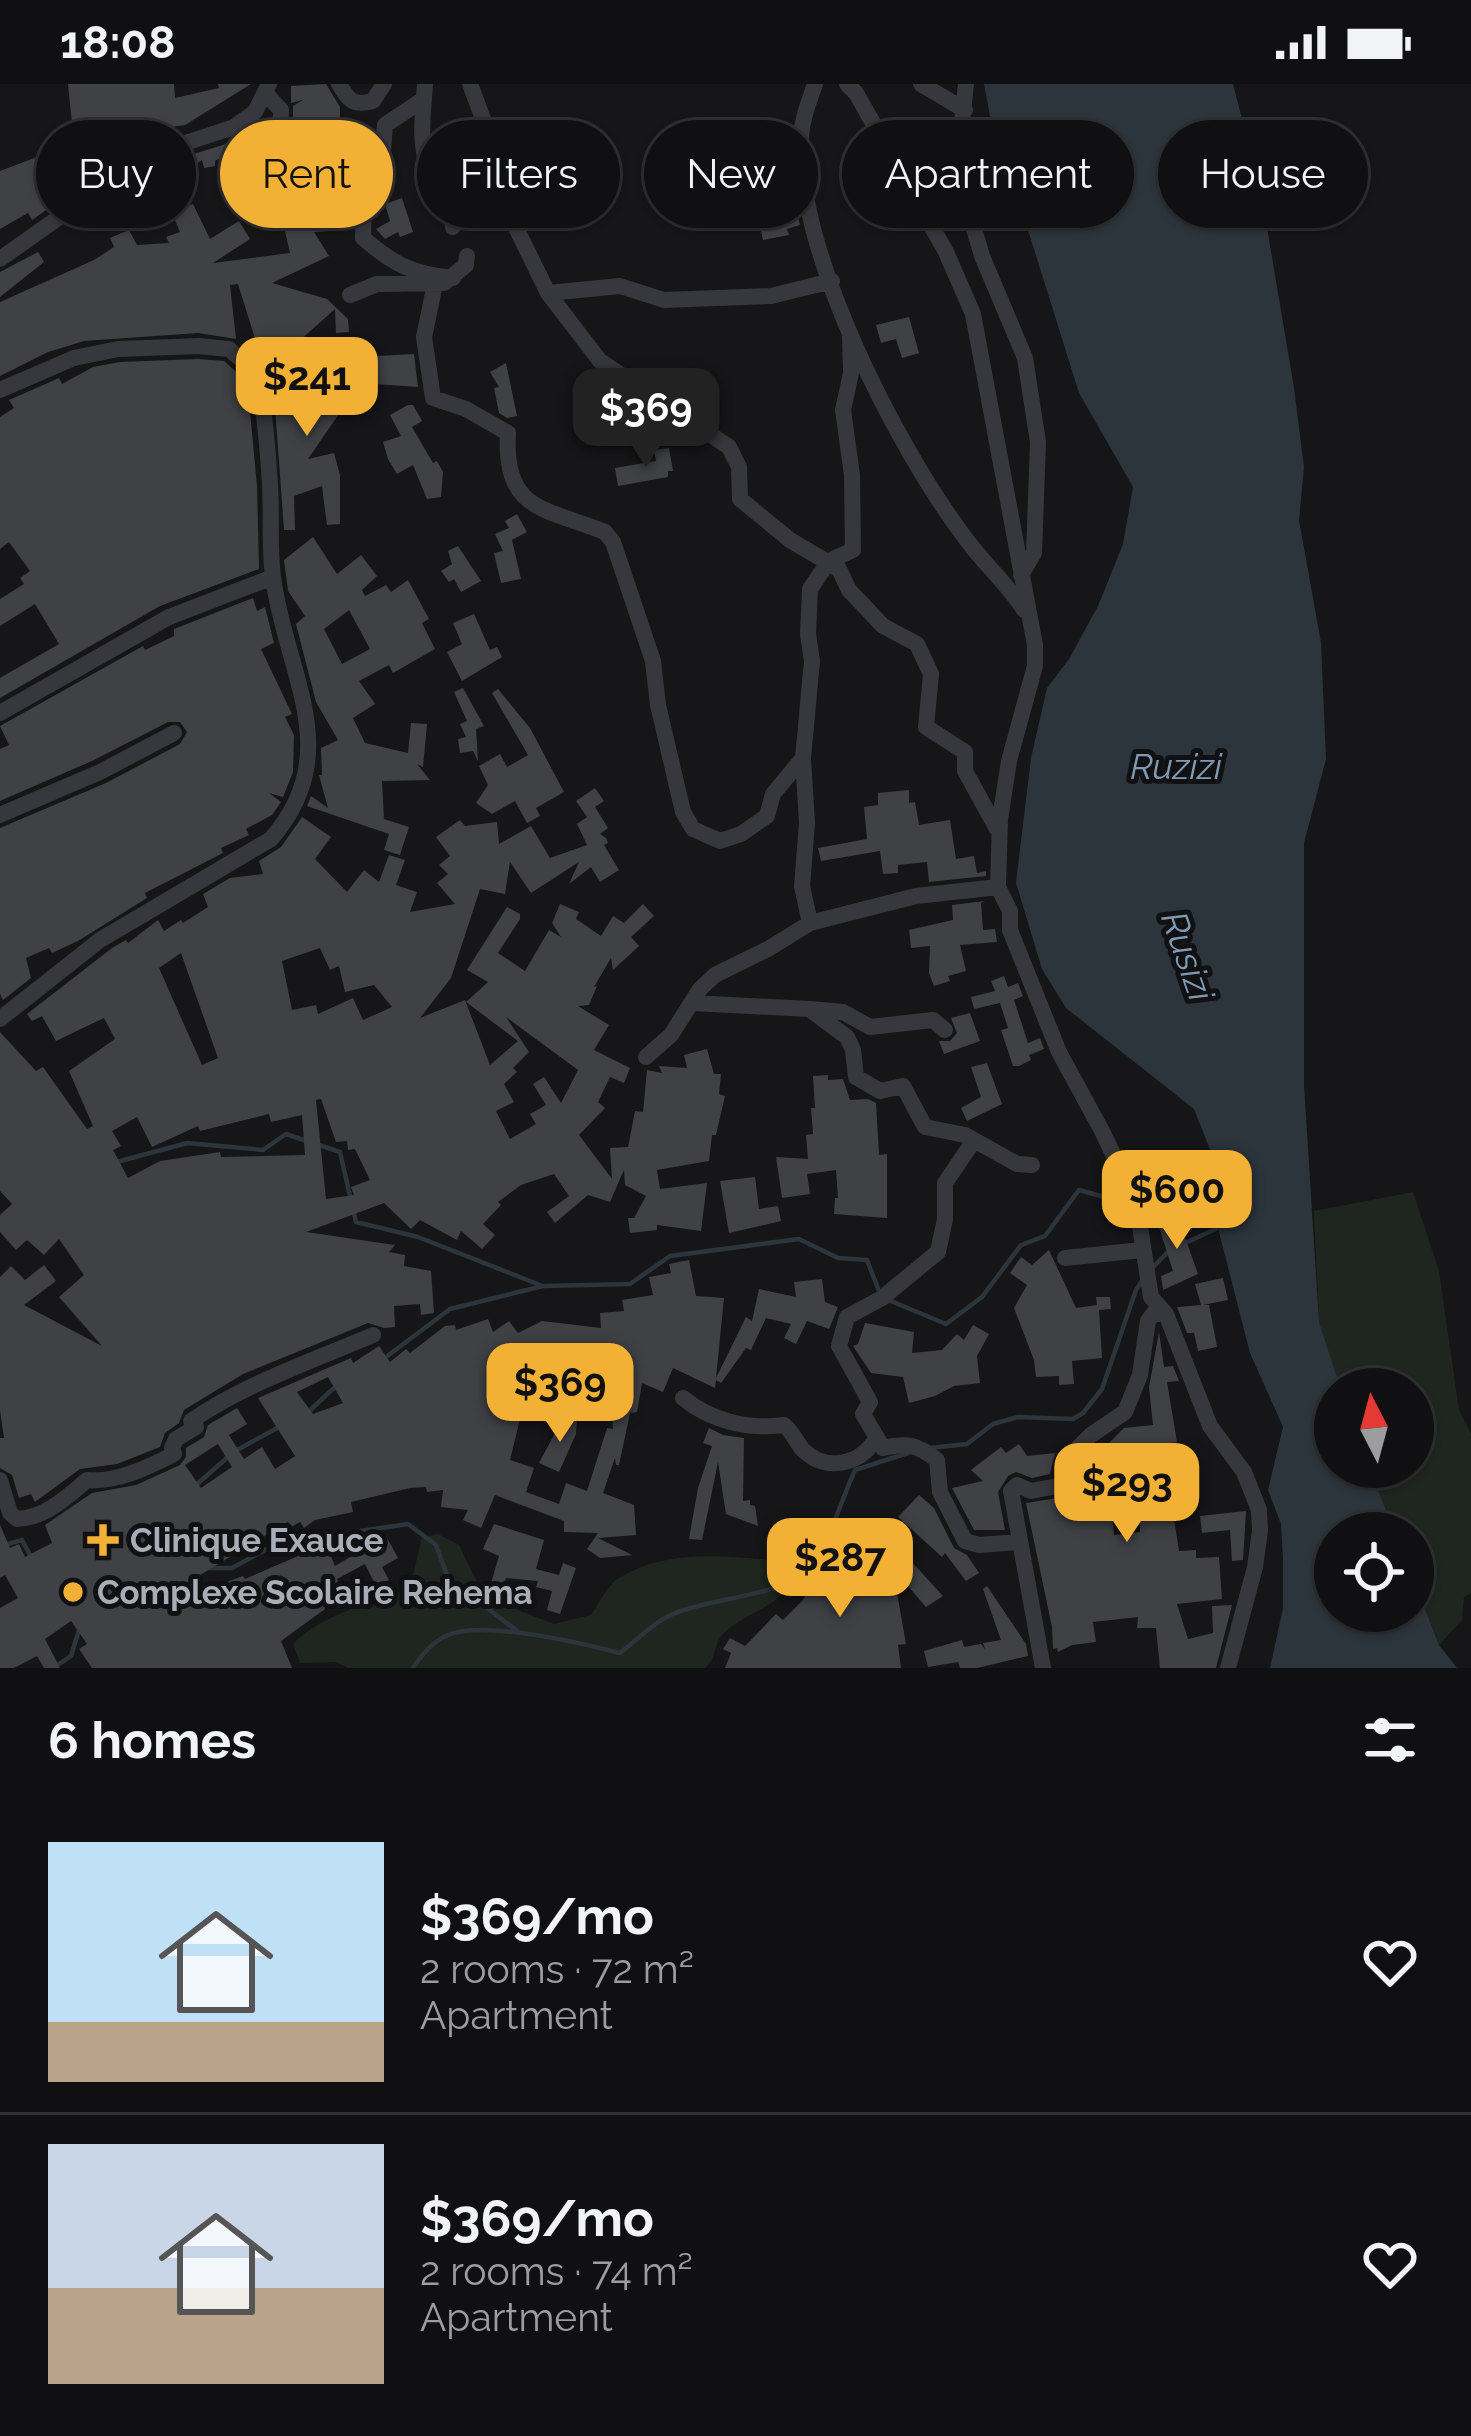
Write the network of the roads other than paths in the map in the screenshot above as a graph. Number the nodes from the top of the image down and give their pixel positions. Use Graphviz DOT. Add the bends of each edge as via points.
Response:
graph roads {
  1 [pos="339,84"];
  2 [pos="384,84"];
  3 [pos="470,84"];
  4 [pos="815,84"];
  5 [pos="848,84"];
  6 [pos="921,84"];
  7 [pos="966,84"];
  8 [pos="267,89"];
  9 [pos="424,92"];
  10 [pos="964,110"];
  11 [pos="281,120"];
  12 [pos="467,256"];
  13 [pos="0,259"];
  14 [pos="444,281"];
  15 [pos="832,281"];
  16 [pos="548,293"];
  17 [pos="350,295"];
  18 [pos="850,336"];
  19 [pos="0,390"];
  20 [pos="829,562"];
  21 [pos="1021,575"];
  22 [pos="273,577"];
  23 [pos="1032,622"];
  24 [pos="0,713"];
  25 [pos="174,733"];
  26 [pos="803,758"];
  27 [pos="0,815"];
  28 [pos="1000,836"];
  29 [pos="998,887"];
  30 [pos="810,923"];
  31 [pos="692,1004"];
  32 [pos="809,1009"];
  33 [pos="0,1019"];
  34 [pos="945,1030"];
  35 [pos="646,1057"];
  36 [pos="973,1142"];
  37 [pos="1031,1166"];
  38 [pos="1065,1258"];
  39 [pos="1143,1259"];
  40 [pos="1166,1314"];
  41 [pos="373,1335"];
  42 [pos="682,1397"];
  43 [pos="875,1440"];
  44 [pos="0,1480"];
  45 [pos="1019,1542"];
  46 [pos="1043,1668"];
  47 [pos="1228,1668"];
  1 -- 2 [label="street" via="358,105 373,101"];
  3 -- 16 [label="street" via="495,152 498,191"];
  4 -- 15 [label="street" via="803,119 802,174"];
  5 -- 21 [label="street" via="967,297"];
  6 -- 10 [label="street"];
  7 -- 10 [label="street"];
  8 -- 11 [label="street"];
  8 -- 13 [label="street" via="255,112 234,127 146,156"];
  9 -- 14 [label="street" via="386,125 382,163 364,193 363,238 385,259"];
  10 -- 21 [label="street" via="963,191 1025,358 1038,442 1034,553"];
  12 -- 14 [label="street"];
  14 -- 17 [label="street" via="377,284"];
  14 -- 26 [label="street" via="424,337 433,398 508,434 514,488 534,507 613,542 653,661 666,742 693,829 720,841 741,834 766,816"];
  15 -- 16 [label="street" via="754,297 664,300 620,286"];
  15 -- 18 [label="street"];
  16 -- 20 [label="street" via="600,362 729,447 740,499"];
  18 -- 20 [label="street" via="843,410 853,550"];
  18 -- 23 [label="street" via="951,517"];
  19 -- 22 [label="street" via="118,349 229,349 260,375"];
  20 -- 26 [label="street" via="810,589"];
  20 -- 28 [label="street" via="883,626 917,644 931,674 926,728 965,752 965,770"];
  21 -- 23 [label="street"];
  22 -- 24 [label="street" via="169,617"];
  22 -- 33 [label="street" via="311,742 288,820 271,839 100,940"];
  23 -- 28 [label="street" via="1035,666"];
  25 -- 27 [label="street"];
  26 -- 30 [label="street" via="802,886"];
  28 -- 29 [label="street"];
  29 -- 30 [label="street" via="916,896"];
  29 -- 39 [label="street" via="1059,1052 1136,1202"];
  30 -- 31 [label="street" via="715,975"];
  31 -- 32 [label="street"];
  31 -- 35 [label="street"];
  32 -- 34 [label="street" via="843,1012 870,1027 933,1020"];
  32 -- 36 [label="street" via="847,1037 856,1078 880,1091 904,1086 925,1127"];
  36 -- 37 [label="street"];
  36 -- 43 [label="street" via="945,1183 938,1252 847,1317 839,1346 870,1402 862,1414"];
  38 -- 39 [label="street"];
  39 -- 40 [label="street" via="1151,1297"];
  40 -- 45 [label="street" via="1148,1321 1141,1375 1125,1412 1063,1463 1063,1485 1011,1491"];
  40 -- 47 [label="street" via="1210,1426 1244,1472 1258,1510 1255,1567"];
  41 -- 44 [label="street" via="210,1409 176,1439 174,1454 87,1480 33,1516 10,1513"];
  42 -- 43 [label="street" via="702,1414 784,1425 803,1449 832,1464 867,1453"];
  43 -- 45 [label="street" via="883,1448 918,1446 937,1460 940,1492 965,1541"];
  45 -- 46 [label="street"];
}
